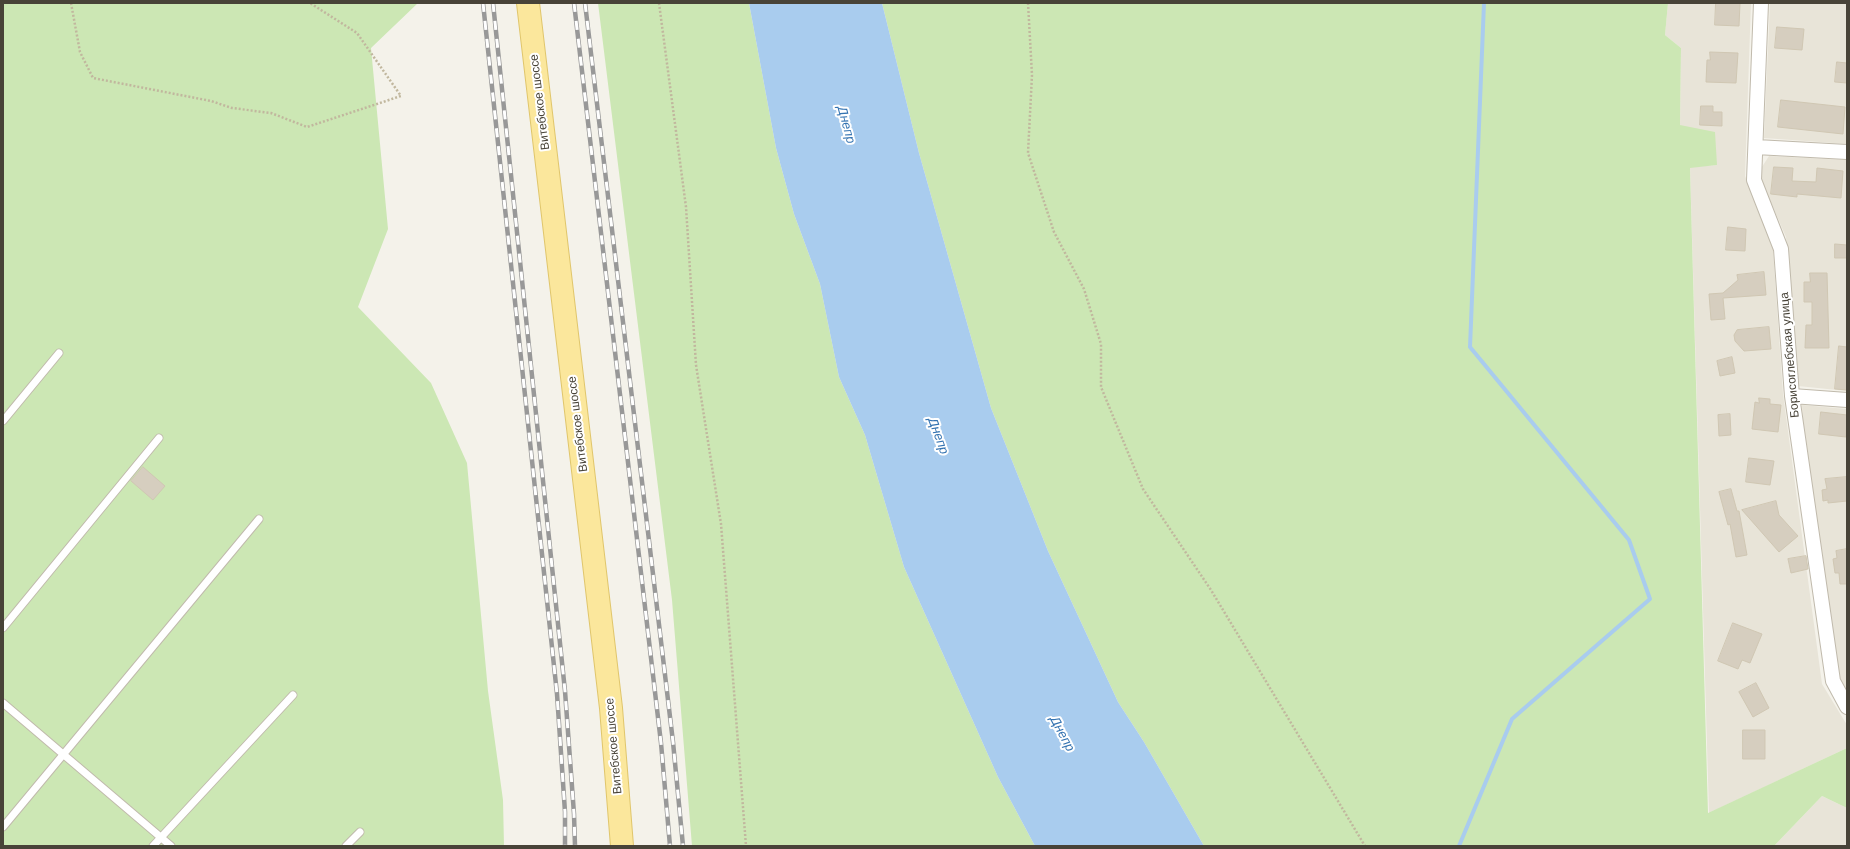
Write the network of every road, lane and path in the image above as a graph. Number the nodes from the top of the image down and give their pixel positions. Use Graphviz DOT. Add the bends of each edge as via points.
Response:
graph roads {
  1 [pos="71,3"];
  2 [pos="310,3"];
  3 [pos="528,3"];
  4 [pos="659,3"];
  5 [pos="1028,3"];
  6 [pos="1761,3"];
  7 [pos="1756,147"];
  8 [pos="1847,152"];
  9 [pos="59,353"];
  10 [pos="1792,396"];
  11 [pos="1847,400"];
  12 [pos="3,421"];
  13 [pos="158,438"];
  14 [pos="259,519"];
  15 [pos="3,628"];
  16 [pos="294,695"];
  17 [pos="3,703"];
  18 [pos="1847,707"];
  19 [pos="63,756"];
  20 [pos="3,827"];
  21 [pos="360,832"];
  22 [pos="161,837"];
  23 [pos="153,846"];
  24 [pos="171,846"];
  25 [pos="346,846"];
  26 [pos="622,846"];
  27 [pos="746,846"];
  28 [pos="1365,846"];
  1 -- 2 [label="path" via="80,52 93,78 212,101 232,108 271,113 307,127 401,96 357,33"];
  3 -- 26 [label="main road, Витебское шоссе" via="611,708"];
  4 -- 27 [label="path" via="686,207 696,365 721,524"];
  5 -- 28 [label="path" via="1032,75 1028,153 1054,232 1084,289 1101,344 1101,387 1143,489 1211,590"];
  6 -- 7 [label="street, Борисоглебская улица"];
  7 -- 8 [label="street"];
  7 -- 10 [label="street, Борисоглебская улица" via="1754,180 1781,249"];
  9 -- 12 [label="lane"];
  10 -- 11 [label="street"];
  10 -- 18 [label="street, Борисоглебская улица" via="1833,681"];
  13 -- 15 [label="lane"];
  14 -- 19 [label="lane"];
  16 -- 22 [label="lane"];
  17 -- 19 [label="lane"];
  19 -- 20 [label="lane"];
  19 -- 22 [label="lane"];
  21 -- 25 [label="lane"];
  22 -- 23 [label="lane"];
  22 -- 24 [label="lane"];
}
